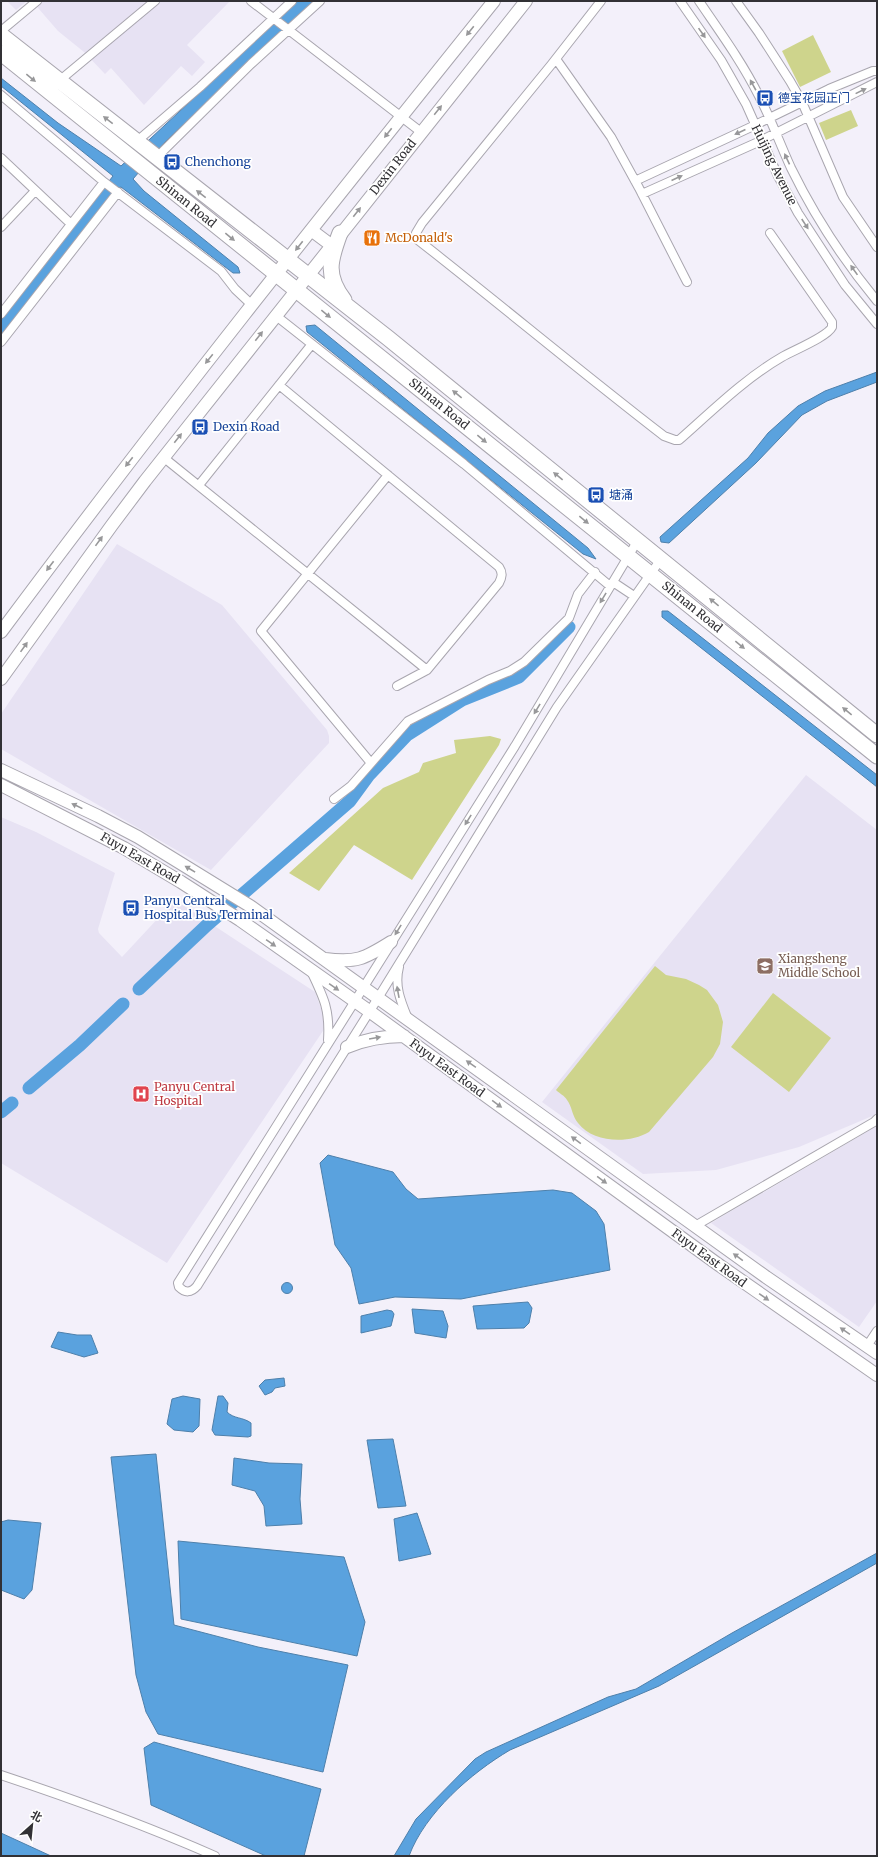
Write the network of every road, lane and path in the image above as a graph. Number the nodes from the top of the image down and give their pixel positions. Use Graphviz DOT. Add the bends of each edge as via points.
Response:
graph roads {
  1 [pos="37,1"];
  2 [pos="155,1"];
  3 [pos="251,1"];
  4 [pos="292,1"];
  5 [pos="320,1"];
  6 [pos="494,1"];
  7 [pos="526,1"];
  8 [pos="601,1"];
  9 [pos="680,1"];
  10 [pos="699,1"];
  11 [pos="736,1"];
  12 [pos="274,20"];
  13 [pos="288,30"];
  14 [pos="1,31"];
  15 [pos="1,35"];
  16 [pos="1,53"];
  17 [pos="556,59"];
  18 [pos="877,71"];
  19 [pos="59,81"];
  20 [pos="877,82"];
  21 [pos="1,95"];
  22 [pos="802,102"];
  23 [pos="401,117"];
  24 [pos="808,117"];
  25 [pos="769,118"];
  26 [pos="755,125"];
  27 [pos="421,132"];
  28 [pos="775,133"];
  29 [pos="761,140"];
  30 [pos="137,143"];
  31 [pos="1,158"];
  32 [pos="155,158"];
  33 [pos="635,180"];
  34 [pos="106,183"];
  35 [pos="35,191"];
  36 [pos="117,191"];
  37 [pos="642,194"];
  38 [pos="71,224"];
  39 [pos="1,227"];
  40 [pos="311,230"];
  41 [pos="340,233"];
  42 [pos="770,234"];
  43 [pos="331,245"];
  44 [pos="877,247"];
  45 [pos="287,260"];
  46 [pos="276,274"];
  47 [pos="307,276"];
  48 [pos="687,282"];
  49 [pos="296,289"];
  50 [pos="877,301"];
  51 [pos="252,305"];
  52 [pos="353,312"];
  53 [pos="1,314"];
  54 [pos="275,315"];
  55 [pos="877,324"];
  56 [pos="1,342"];
  57 [pos="312,344"];
  58 [pos="278,385"];
  59 [pos="164,457"];
  60 [pos="388,475"];
  61 [pos="199,486"];
  62 [pos="618,524"];
  63 [pos="607,539"];
  64 [pos="638,540"];
  65 [pos="628,556"];
  66 [pos="660,559"];
  67 [pos="595,572"];
  68 [pos="307,573"];
  69 [pos="650,573"];
  70 [pos="682,576"];
  71 [pos="612,584"];
  72 [pos="672,590"];
  73 [pos="634,596"];
  74 [pos="1,632"];
  75 [pos="427,670"];
  76 [pos="1,679"];
  77 [pos="397,686"];
  78 [pos="877,735"];
  79 [pos="877,756"];
  80 [pos="371,763"];
  81 [pos="1,770"];
  82 [pos="1,785"];
  83 [pos="334,799"];
  84 [pos="391,942"];
  85 [pos="312,951"];
  86 [pos="322,958"];
  87 [pos="400,962"];
  88 [pos="307,968"];
  89 [pos="362,987"];
  90 [pos="378,998"];
  91 [pos="354,1001"];
  92 [pos="369,1011"];
  93 [pos="409,1020"];
  94 [pos="404,1036"];
  95 [pos="328,1042"];
  96 [pos="347,1046"];
  97 [pos="877,1119"];
  98 [pos="695,1226"];
  99 [pos="877,1331"];
  100 [pos="867,1346"];
  101 [pos="877,1353"];
  102 [pos="877,1376"];
  103 [pos="1,1775"];
  104 [pos="215,1856"];
  1 -- 14 [label="street"];
  2 -- 19 [label="street"];
  3 -- 12 [label="street"];
  4 -- 12 [label="street"];
  5 -- 13 [label="street"];
  6 -- 23 [label="street, Dexin Road, one-way"];
  27 -- 7 [label="street, Dexin Road, one-way"];
  8 -- 17 [label="street"];
  9 -- 26 [label="street, Huijing Avenue, one-way" via="721,60"];
  25 -- 10 [label="street, Huijing Avenue, one-way" via="734,52"];
  11 -- 22 [label="street"];
  12 -- 13 [label="street"];
  12 -- 30 [label="street"];
  13 -- 23 [label="street"];
  13 -- 32 [label="street"];
  15 -- 19 [label="highway, Shinan Road"];
  16 -- 46 [label="highway, Shinan Road, one-way"];
  17 -- 33 [label="street" via="602,125"];
  17 -- 42 [label="street" via="426,217 416,236 560,355 669,439 679,440 736,389 776,360 826,335 832,327 832,322"];
  18 -- 22 [label="street"];
  30 -- 19 [label="highway, Shinan Road, one-way"];
  24 -- 20 [label="street, one-way"];
  21 -- 34 [label="street"];
  22 -- 24 [label="street"];
  22 -- 25 [label="street"];
  23 -- 27 [label="street"];
  23 -- 40 [label="street, Dexin Road, one-way"];
  24 -- 28 [label="street"];
  24 -- 44 [label="street" via="843,197"];
  25 -- 26 [label="street"];
  25 -- 28 [label="street, Huijing Avenue"];
  26 -- 29 [label="street, Huijing Avenue"];
  26 -- 33 [label="street, one-way"];
  41 -- 27 [label="street, Dexin Road, one-way"];
  28 -- 29 [label="street"];
  50 -- 28 [label="street, Huijing Avenue, one-way" via="811,206"];
  37 -- 29 [label="street, one-way"];
  29 -- 55 [label="street, Huijing Avenue, one-way" via="798,213 845,285"];
  30 -- 32 [label="highway, Shinan Road"];
  31 -- 35 [label="street"];
  45 -- 32 [label="highway, Shinan Road, one-way"];
  33 -- 37 [label="street"];
  34 -- 36 [label="street"];
  34 -- 38 [label="street"];
  35 -- 38 [label="street"];
  35 -- 39 [label="street"];
  36 -- 51 [label="street" via="221,271"];
  36 -- 56 [label="street"];
  37 -- 48 [label="street"];
  38 -- 53 [label="street"];
  40 -- 43 [label="street"];
  40 -- 45 [label="street, Dexin Road, one-way"];
  41 -- 43 [label="street, Dexin Road"];
  41 -- 52 [label="highway" via="330,271 338,292"];
  43 -- 47 [label="street, Dexin Road"];
  45 -- 46 [label="street, Dexin Road"];
  45 -- 47 [label="highway, Shinan Road"];
  46 -- 49 [label="highway, Shinan Road"];
  46 -- 51 [label="street, Dexin Road"];
  47 -- 49 [label="street, Dexin Road"];
  47 -- 52 [label="highway, Shinan Road"];
  49 -- 54 [label="street, Dexin Road"];
  49 -- 63 [label="highway, Shinan Road, one-way"];
  51 -- 74 [label="street, Dexin Road, one-way" via="116,478"];
  62 -- 52 [label="highway, Shinan Road, one-way"];
  54 -- 57 [label="street"];
  59 -- 54 [label="street, Dexin Road, one-way"];
  57 -- 58 [label="street"];
  57 -- 67 [label="street"];
  58 -- 60 [label="street"];
  58 -- 61 [label="street"];
  59 -- 61 [label="street"];
  76 -- 59 [label="street, Dexin Road, one-way"];
  60 -- 68 [label="street"];
  60 -- 75 [label="street" via="502,571 499,583"];
  61 -- 68 [label="street"];
  62 -- 63 [label="highway"];
  62 -- 64 [label="highway, Shinan Road"];
  63 -- 65 [label="highway, Shinan Road"];
  64 -- 65 [label="street"];
  64 -- 66 [label="highway, Shinan Road"];
  65 -- 69 [label="highway, Shinan Road"];
  65 -- 71 [label="street"];
  66 -- 69 [label="street"];
  66 -- 70 [label="highway, Shinan Road"];
  67 -- 71 [label="street"];
  67 -- 80 [label="street" via="578,594 569,618 524,662 408,721"];
  68 -- 75 [label="street"];
  68 -- 80 [label="street" via="261,632"];
  69 -- 72 [label="highway, Shinan Road"];
  69 -- 73 [label="street"];
  70 -- 72 [label="highway"];
  78 -- 70 [label="highway, Shinan Road, one-way"];
  71 -- 73 [label="street"];
  71 -- 84 [label="street, one-way" via="515,746"];
  72 -- 79 [label="highway, Shinan Road, one-way"];
  73 -- 87 [label="street" via="557,707"];
  75 -- 77 [label="street"];
  80 -- 83 [label="street" via="351,786"];
  85 -- 81 [label="street, Fuyu East Road, one-way" via="250,906 144,841"];
  82 -- 88 [label="street, Fuyu East Road, one-way" via="124,848 210,900"];
  84 -- 86 [label="street" via="367,957 352,961"];
  84 -- 89 [label="street"];
  85 -- 86 [label="street, Fuyu East Road"];
  85 -- 88 [label="street"];
  86 -- 89 [label="street, Fuyu East Road"];
  87 -- 90 [label="street"];
  93 -- 87 [label="street, one-way" via="400,1000 397,984"];
  88 -- 91 [label="street, Fuyu East Road, one-way"];
  88 -- 95 [label="street" via="324,998 329,1020"];
  89 -- 90 [label="street, Fuyu East Road"];
  89 -- 91 [label="street"];
  90 -- 92 [label="street"];
  90 -- 93 [label="street, Fuyu East Road"];
  91 -- 92 [label="street, Fuyu East Road"];
  91 -- 95 [label="street"];
  92 -- 94 [label="street, Fuyu East Road"];
  92 -- 96 [label="street"];
  98 -- 93 [label="street, Fuyu East Road, one-way"];
  96 -- 94 [label="street, one-way" via="373,1038"];
  94 -- 102 [label="street, Fuyu East Road, one-way" via="719,1265"];
  95 -- 96 [label="street" via="178,1282 182,1290 188,1292 197,1286"];
  97 -- 98 [label="street"];
  100 -- 98 [label="street, Fuyu East Road, one-way"];
  99 -- 100 [label="street"];
  100 -- 101 [label="street, Fuyu East Road"];
  103 -- 104 [label="street" via="84,1804"];
}
